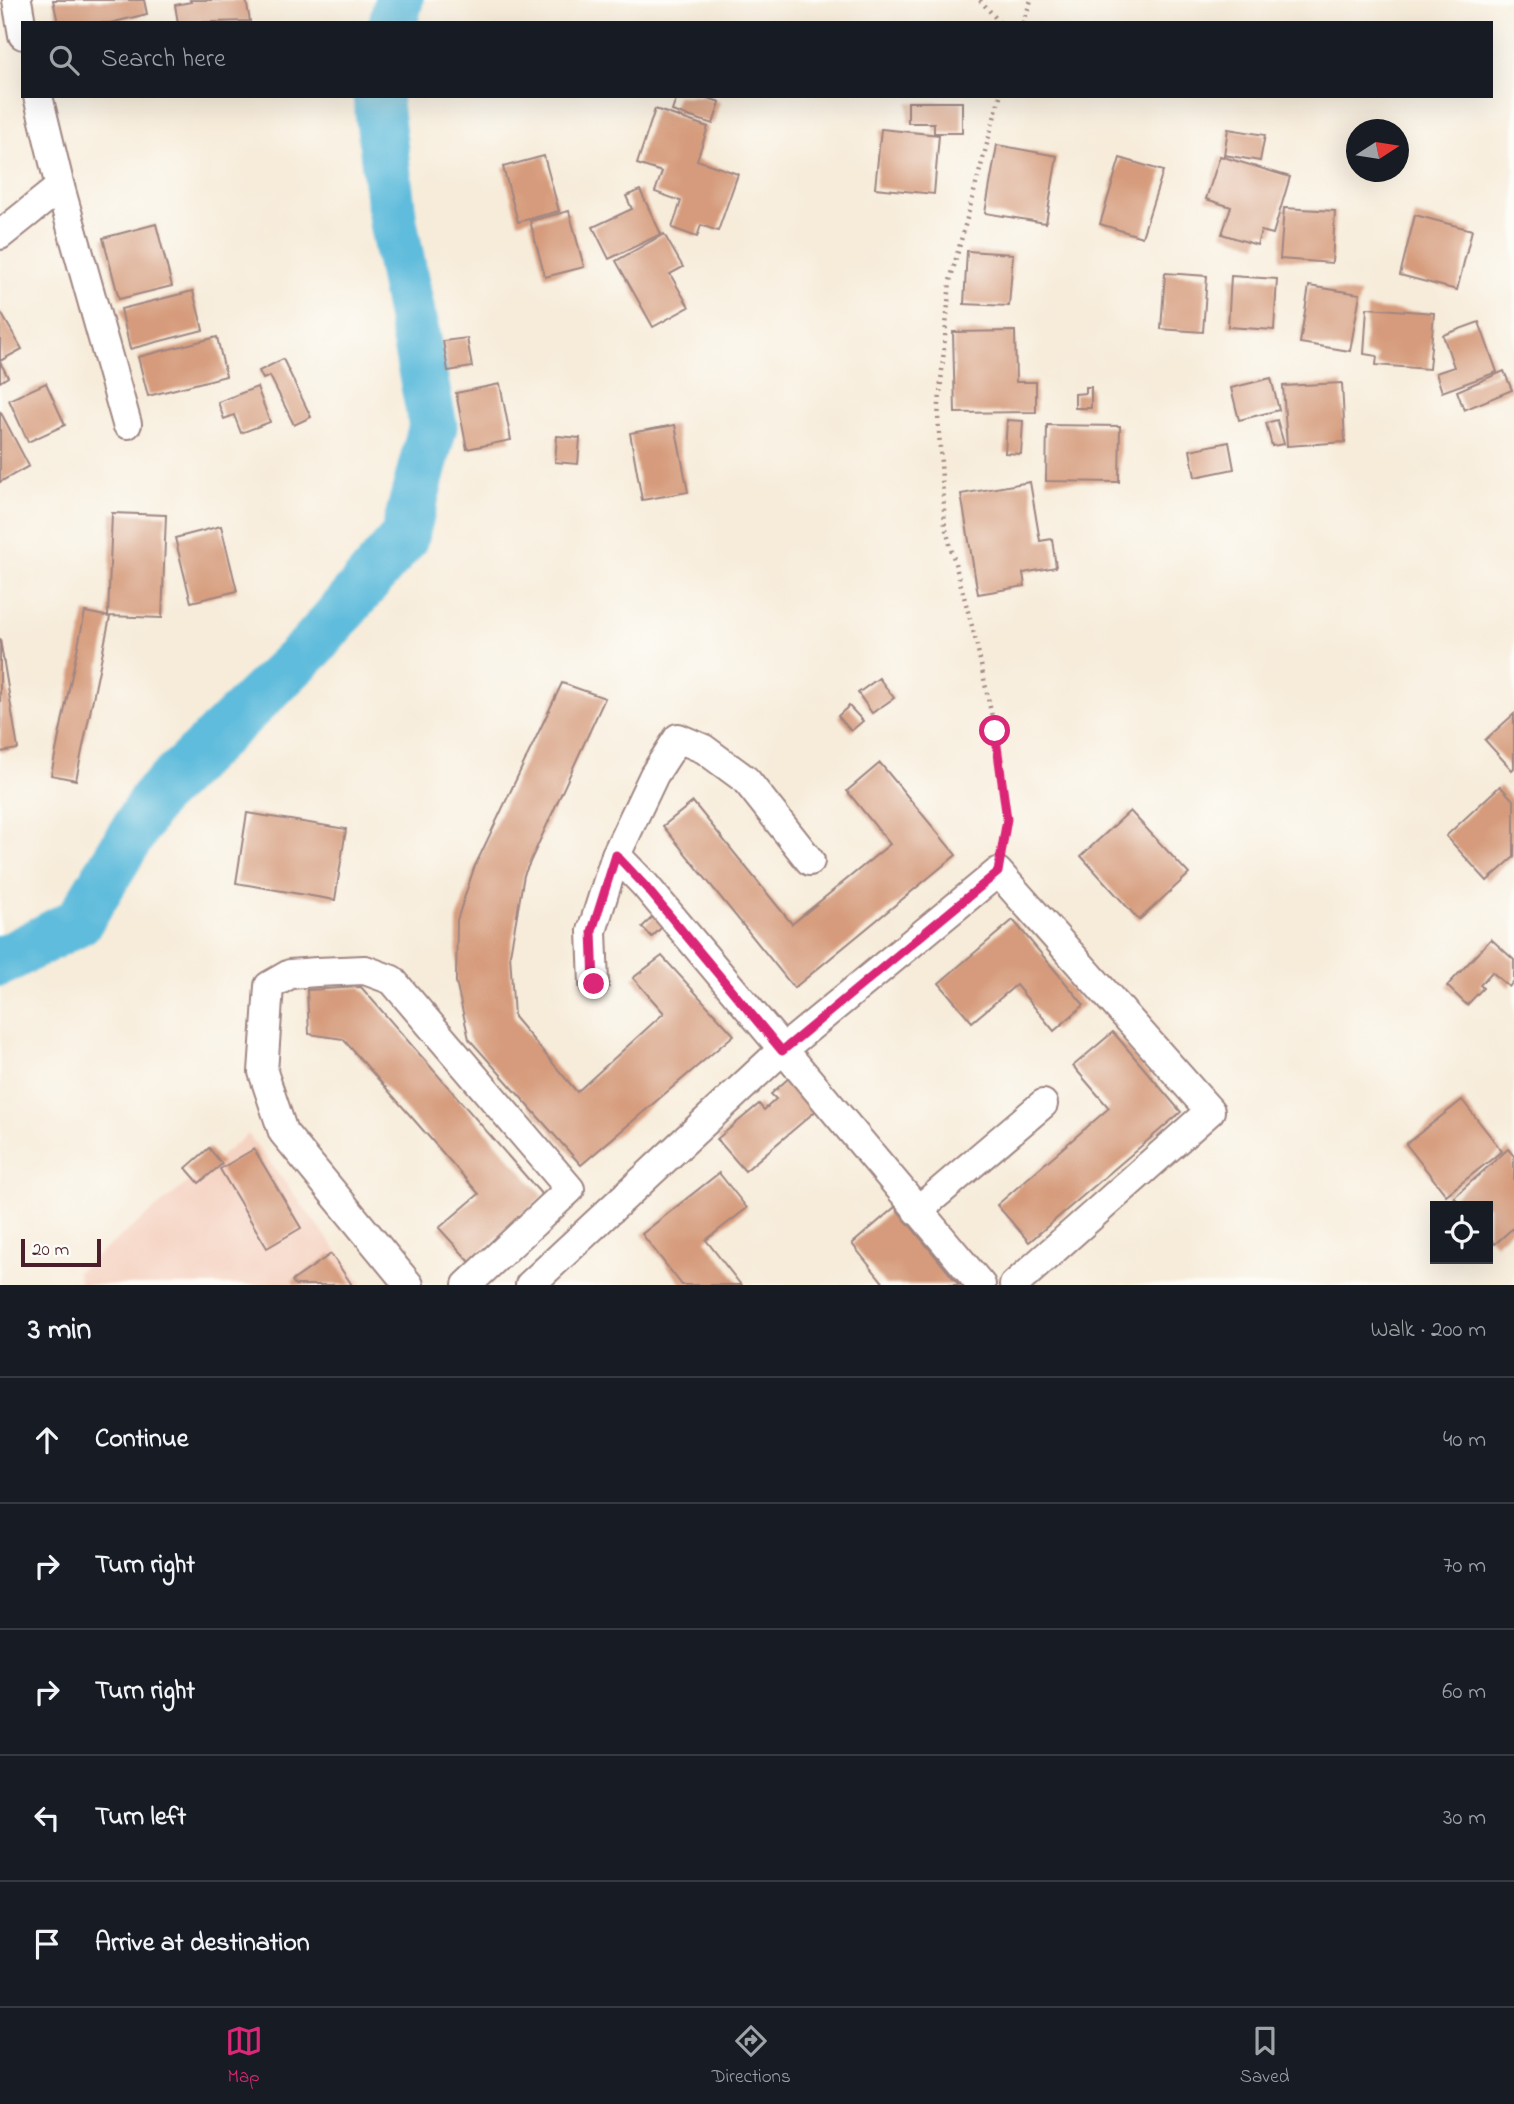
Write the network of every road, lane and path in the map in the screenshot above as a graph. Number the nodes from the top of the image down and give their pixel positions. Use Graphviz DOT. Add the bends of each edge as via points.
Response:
graph roads {
  1 [pos="17,0"];
  2 [pos="980,0"];
  3 [pos="1031,0"];
  4 [pos="998,21"];
  5 [pos="1024,21"];
  6 [pos="21,23"];
  7 [pos="38,98"];
  8 [pos="999,98"];
  9 [pos="60,187"];
  10 [pos="0,235"];
  11 [pos="127,424"];
  12 [pos="616,855"];
  13 [pos="810,861"];
  14 [pos="998,872"];
  15 [pos="594,984"];
  16 [pos="782,1051"];
  17 [pos="1043,1104"];
  18 [pos="917,1211"];
  19 [pos="409,1285"];
  20 [pos="467,1285"];
  21 [pos="530,1285"];
  22 [pos="981,1285"];
  23 [pos="1014,1285"];
  1 -- 6 [label="street"];
  2 -- 4 [label="path"];
  3 -- 5 [label="path"];
  7 -- 9 [label="street"];
  8 -- 14 [label="path" via="950,281 939,416 945,526 976,640 999,756 1007,819"];
  9 -- 10 [label="street"];
  9 -- 11 [label="street"];
  12 -- 13 [label="street" via="654,775 678,738 704,749 746,780"];
  12 -- 15 [label="street" via="592,931"];
  12 -- 16 [label="street"];
  14 -- 16 [label="street"];
  14 -- 23 [label="street" via="1210,1111"];
  16 -- 18 [label="street"];
  16 -- 21 [label="street"];
  17 -- 18 [label="street"];
  18 -- 22 [label="street"];
  19 -- 20 [label="street" via="283,1132 263,1072 268,986 290,974 365,970 392,980 569,1189"];
}
